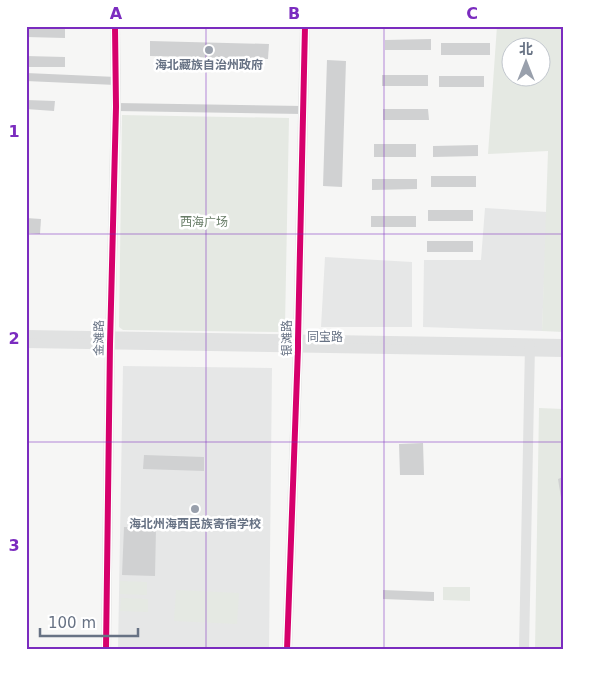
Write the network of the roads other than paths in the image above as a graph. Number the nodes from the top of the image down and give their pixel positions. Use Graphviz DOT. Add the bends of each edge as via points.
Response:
graph roads {
  1 [pos="115,26"];
  2 [pos="305,26"];
  3 [pos="26,77"];
  4 [pos="116,82"];
  5 [pos="116,107"];
  6 [pos="303,110"];
  7 [pos="26,335"];
  8 [pos="110,340"];
  9 [pos="26,343"];
  10 [pos="298,344"];
  11 [pos="563,344"];
  12 [pos="531,348"];
  13 [pos="563,352"];
  14 [pos="106,650"];
  15 [pos="287,650"];
  16 [pos="524,650"];
  1 -- 4 [label="street, 金滩路"];
  2 -- 6 [label="street, 银滩路"];
  3 -- 4 [label="street"];
  4 -- 5 [label="street, 金滩路"];
  5 -- 6 [label="street"];
  5 -- 8 [label="street, 金滩路"];
  6 -- 10 [label="street, 银滩路"];
  7 -- 8 [label="street, 同宝路"];
  8 -- 9 [label="street, 同宝路"];
  8 -- 10 [label="street, 同宝路"];
  8 -- 14 [label="street, 金滩路"];
  10 -- 12 [label="street, 同宝路" via="377,348"];
  10 -- 15 [label="street, 银滩路"];
  11 -- 12 [label="street, 同宝路"];
  12 -- 13 [label="street, 同宝路"];
  12 -- 16 [label="street"];
}
